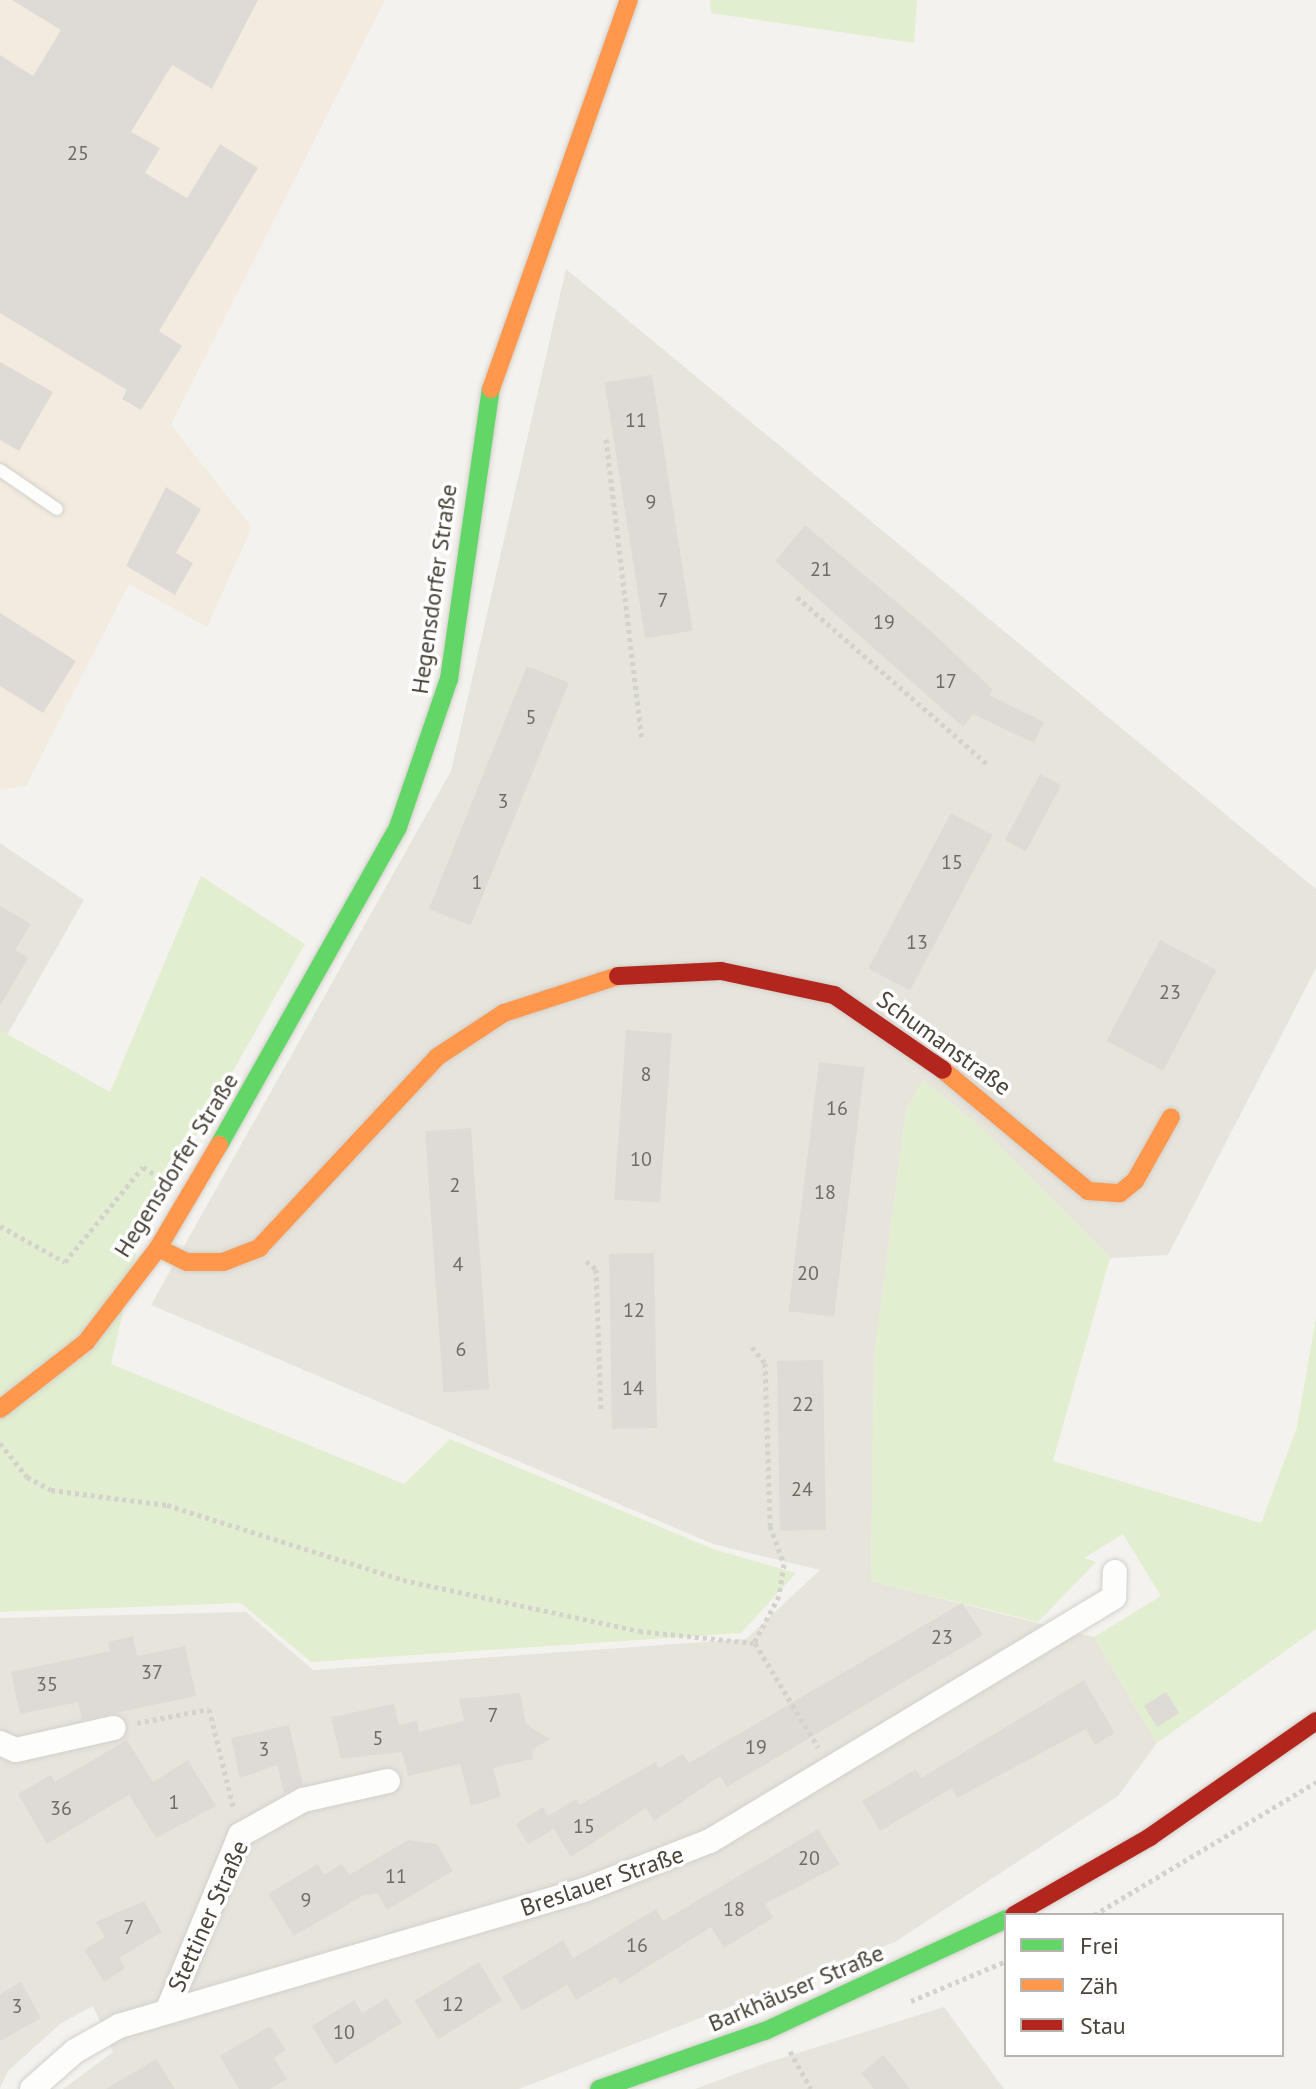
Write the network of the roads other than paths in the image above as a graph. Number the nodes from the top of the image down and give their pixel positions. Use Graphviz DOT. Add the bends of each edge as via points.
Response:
graph roads {
  1 [pos="629,0"];
  2 [pos="0,470"];
  3 [pos="57,509"];
  4 [pos="1171,1117"];
  5 [pos="158,1248"];
  6 [pos="0,1409"];
  7 [pos="1115,1572"];
  8 [pos="1316,1721"];
  9 [pos="114,1728"];
  10 [pos="0,1743"];
  11 [pos="388,1781"];
  12 [pos="1017,1913"];
  13 [pos="1004,1920"];
  14 [pos="168,2009"];
  15 [pos="32,2089"];
  16 [pos="599,2089"];
  1 -- 5 [label="street, Hegensdorfer Straße" via="484,408 449,679 430,750 358,908"];
  2 -- 3 [label="lane"];
  4 -- 5 [label="street, Schumanstraße" via="1135,1181 1120,1193 1088,1191 904,1037 834,995 721,971 647,971 580,983 504,1013 437,1057 259,1248 223,1262 187,1262"];
  5 -- 6 [label="street, Hegensdorfer Straße" via="86,1342"];
  7 -- 14 [label="street, Breslauer Straße" via="1114,1597 710,1841 639,1871"];
  8 -- 12 [label="street" via="1163,1829"];
  9 -- 10 [label="street" via="16,1750"];
  11 -- 14 [label="street, Stettiner Straße" via="303,1800 240,1835"];
  13 -- 16 [label="street, Barkhäuser Straße" via="765,2031"];
  14 -- 15 [label="street, Breslauer Straße" via="75,2051"];
}
